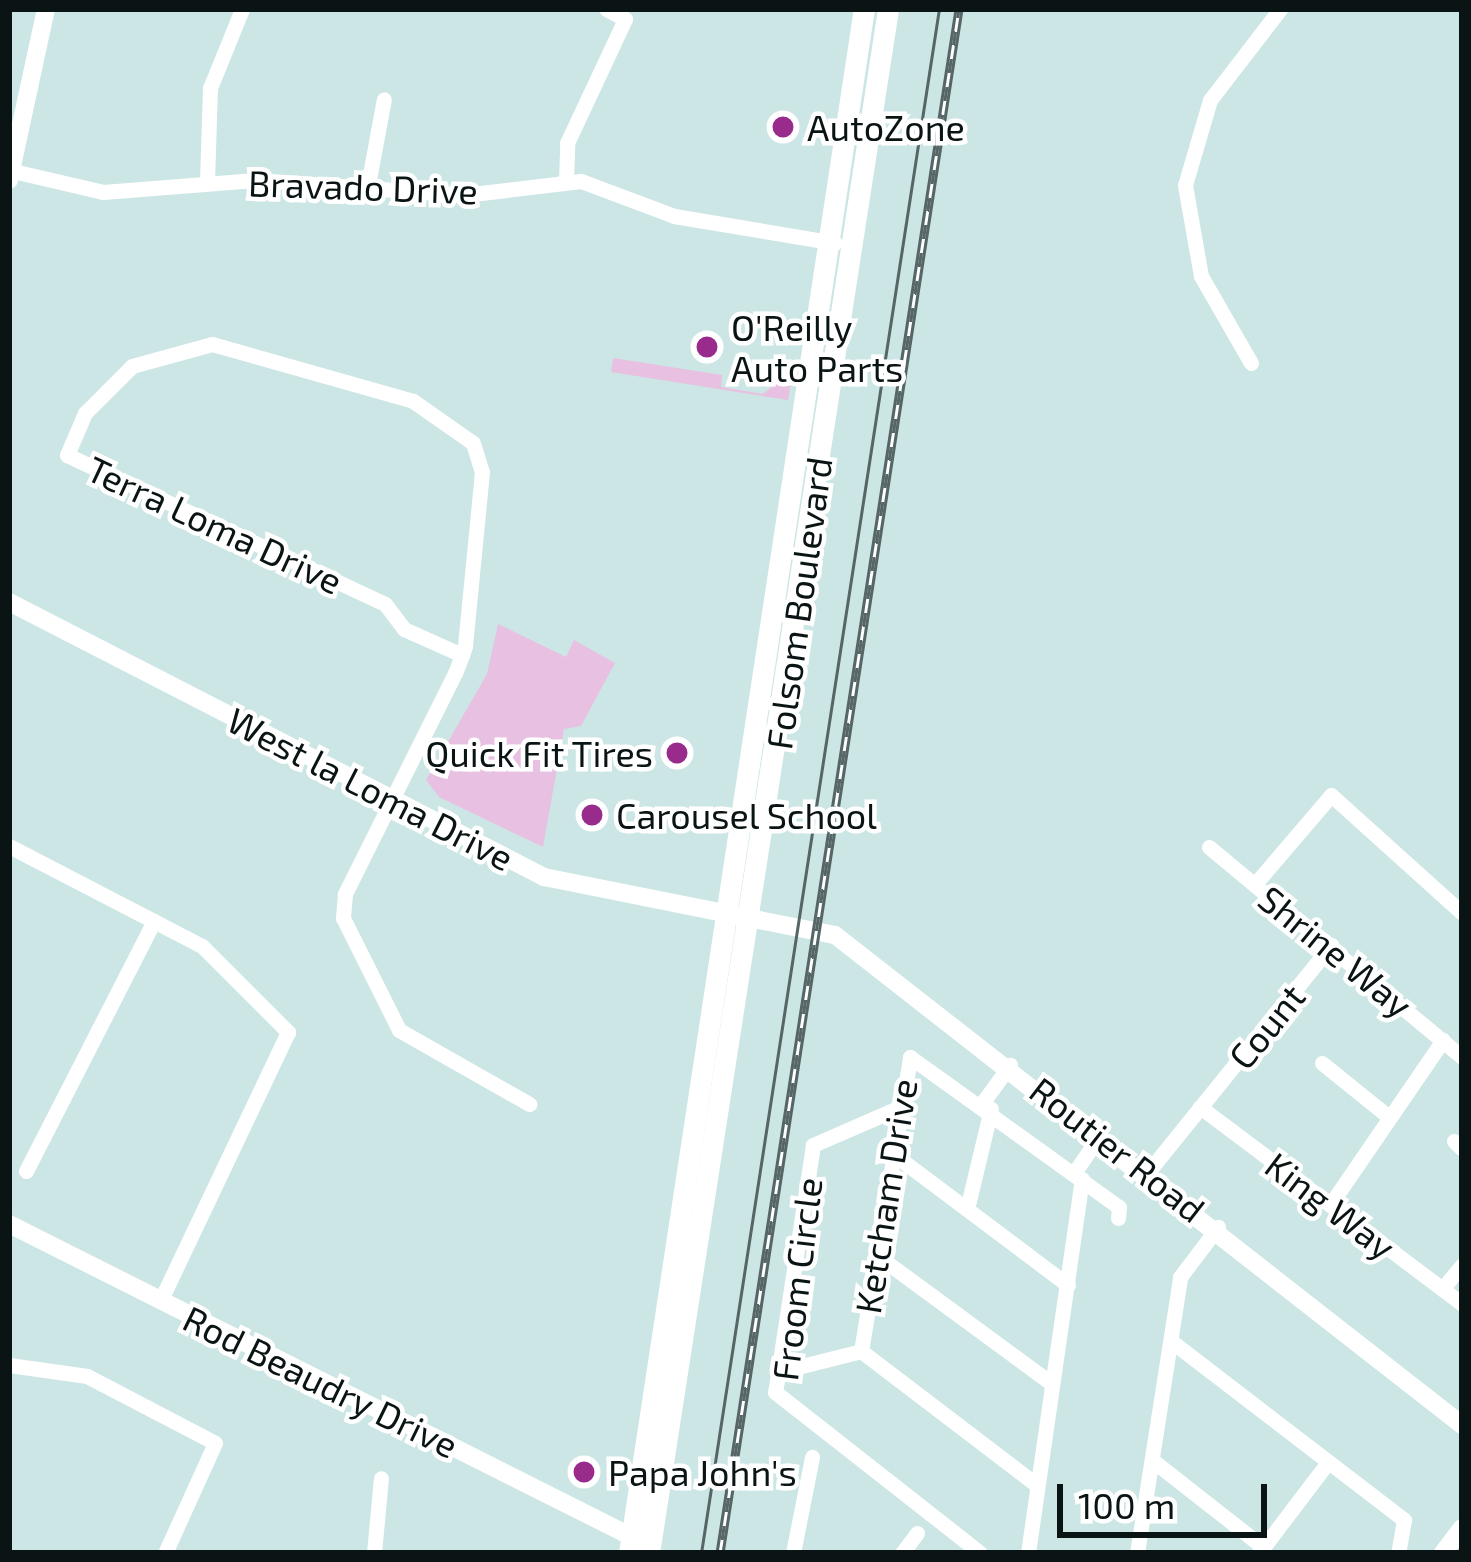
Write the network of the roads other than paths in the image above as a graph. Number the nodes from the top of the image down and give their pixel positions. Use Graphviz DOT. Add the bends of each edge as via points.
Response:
graph roads {
  1 [pos="46,9"];
  2 [pos="242,9"];
  3 [pos="606,9"];
  4 [pos="864,9"];
  5 [pos="888,9"];
  6 [pos="1280,9"];
  7 [pos="384,99"];
  8 [pos="11,175"];
  9 [pos="566,181"];
  10 [pos="207,182"];
  11 [pos="368,185"];
  12 [pos="839,243"];
  13 [pos="1251,364"];
  14 [pos="772,600"];
  15 [pos="9,602"];
  16 [pos="462,655"];
  17 [pos="787,692"];
  18 [pos="392,800"];
  19 [pos="9,846"];
  20 [pos="1209,847"];
  21 [pos="1255,884"];
  22 [pos="728,908"];
  23 [pos="753,912"];
  24 [pos="1462,913"];
  25 [pos="154,920"];
  26 [pos="1331,945"];
  27 [pos="1443,1040"];
  28 [pos="1462,1057"];
  29 [pos="1322,1064"];
  30 [pos="1010,1065"];
  31 [pos="529,1104"];
  32 [pos="987,1106"];
  33 [pos="1200,1107"];
  34 [pos="898,1108"];
  35 [pos="1389,1117"];
  36 [pos="1100,1135"];
  37 [pos="892,1154"];
  38 [pos="687,1157"];
  39 [pos="26,1171"];
  40 [pos="1148,1172"];
  41 [pos="1078,1176"];
  42 [pos="1330,1205"];
  43 [pos="967,1209"];
  44 [pos="1118,1218"];
  45 [pos="9,1224"];
  46 [pos="1218,1227"];
  47 [pos="698,1252"];
  48 [pos="878,1256"];
  49 [pos="1462,1265"];
  50 [pos="1068,1285"];
  51 [pos="1442,1289"];
  52 [pos="160,1301"];
  53 [pos="1462,1304"];
  54 [pos="1171,1341"];
  55 [pos="861,1351"];
  56 [pos="9,1364"];
  57 [pos="778,1372"];
  58 [pos="1052,1384"];
  59 [pos="1462,1425"];
  60 [pos="812,1457"];
  61 [pos="1152,1460"];
  62 [pos="1328,1462"];
  63 [pos="381,1478"];
  64 [pos="1037,1485"];
  65 [pos="1462,1528"];
  66 [pos="917,1534"];
  67 [pos="640,1547"];
  68 [pos="1261,1550"];
  69 [pos="165,1553"];
  70 [pos="374,1553"];
  71 [pos="793,1553"];
  72 [pos="902,1553"];
  73 [pos="980,1553"];
  74 [pos="1028,1553"];
  75 [pos="1137,1553"];
  76 [pos="1398,1553"];
  77 [pos="1443,1553"];
  1 -- 8 [label="street"];
  2 -- 10 [label="street" via="210,88"];
  3 -- 9 [label="street" via="625,19 567,143"];
  4 -- 12 [label="main road, Folsom Boulevard"];
  5 -- 12 [label="main road, Folsom Boulevard"];
  6 -- 13 [label="street" via="1210,100 1185,185 1201,276"];
  7 -- 11 [label="street"];
  8 -- 10 [label="street, Bravado Drive" via="103,192"];
  9 -- 11 [label="street, Bravado Drive" via="464,195"];
  9 -- 12 [label="street, Bravado Drive" via="674,216"];
  10 -- 11 [label="street, Bravado Drive"];
  12 -- 14 [label="main road, Folsom Boulevard"];
  12 -- 17 [label="main road, Folsom Boulevard"];
  14 -- 17 [label="main road" via="784,613"];
  14 -- 22 [label="main road, Folsom Boulevard"];
  15 -- 18 [label="street, West la Loma Drive"];
  16 -- 16 [label="street, Terra Loma Drive" via="482,472 454,426 413,401 212,344 132,365 86,413 67,455 385,604 404,629"];
  16 -- 18 [label="street, Terra Loma Drive"];
  17 -- 23 [label="main road, Folsom Boulevard"];
  18 -- 22 [label="street, West la Loma Drive" via="544,877"];
  18 -- 31 [label="street, Terra Loma Drive" via="345,894 346,927 399,1030"];
  19 -- 25 [label="street"];
  20 -- 21 [label="street, Shrine Way"];
  21 -- 24 [label="street" via="1331,795"];
  21 -- 26 [label="street, Shrine Way"];
  22 -- 23 [label="street, West la Loma Drive"];
  22 -- 38 [label="main road, Folsom Boulevard"];
  23 -- 30 [label="street, Routier Road" via="835,935"];
  23 -- 47 [label="main road, Folsom Boulevard"];
  25 -- 39 [label="street"];
  25 -- 52 [label="street" via="232,967 288,1033"];
  26 -- 27 [label="street, Shrine Way"];
  26 -- 33 [label="street, Count"];
  27 -- 28 [label="street, Shrine Way"];
  27 -- 35 [label="street"];
  29 -- 35 [label="street"];
  30 -- 32 [label="street"];
  30 -- 36 [label="street, Routier Road"];
  32 -- 34 [label="street, Ketcham Drive" via="916,1054 904,1063"];
  32 -- 41 [label="street"];
  32 -- 43 [label="street"];
  33 -- 40 [label="street, Count"];
  33 -- 42 [label="street, King Way"];
  34 -- 37 [label="street, Ketcham Drive"];
  34 -- 57 [label="street, Froom Circle" via="813,1145"];
  35 -- 42 [label="street"];
  36 -- 40 [label="street, Routier Road"];
  36 -- 41 [label="street"];
  37 -- 43 [label="street"];
  37 -- 48 [label="street, Ketcham Drive"];
  38 -- 47 [label="main road"];
  38 -- 67 [label="main road, Folsom Boulevard"];
  40 -- 46 [label="street, Routier Road"];
  41 -- 44 [label="street"];
  41 -- 50 [label="street"];
  42 -- 51 [label="street, King Way"];
  43 -- 50 [label="street"];
  45 -- 52 [label="street, Rod Beaudry Drive"];
  46 -- 54 [label="street" via="1180,1277"];
  46 -- 59 [label="street, Routier Road"];
  47 -- 67 [label="main road, Folsom Boulevard"];
  48 -- 55 [label="street, Ketcham Drive"];
  48 -- 58 [label="street"];
  49 -- 51 [label="street"];
  50 -- 58 [label="street"];
  51 -- 53 [label="street, King Way"];
  52 -- 67 [label="street, Rod Beaudry Drive"];
  54 -- 61 [label="street"];
  54 -- 62 [label="street"];
  55 -- 57 [label="street, Ketcham Drive"];
  55 -- 64 [label="street"];
  56 -- 69 [label="street" via="88,1376 215,1443"];
  57 -- 73 [label="street, Froom Circle" via="775,1392"];
  58 -- 64 [label="street"];
  60 -- 71 [label="street"];
  61 -- 68 [label="street"];
  61 -- 75 [label="street"];
  62 -- 68 [label="street"];
  62 -- 76 [label="street" via="1404,1520"];
  63 -- 70 [label="street"];
  64 -- 74 [label="street"];
  65 -- 77 [label="street"];
  66 -- 72 [label="street"];
}
